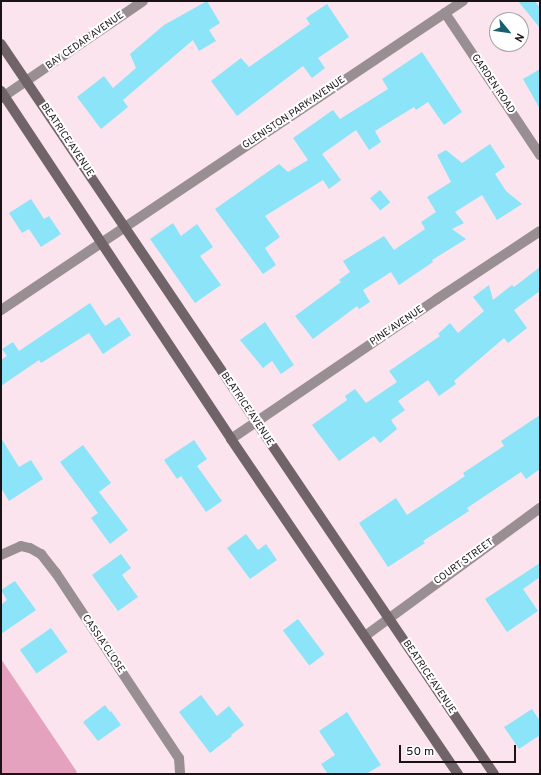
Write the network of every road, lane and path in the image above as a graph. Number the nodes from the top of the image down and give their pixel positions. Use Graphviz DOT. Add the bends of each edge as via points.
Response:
graph roads {
  1 [pos="143,1"];
  2 [pos="463,1"];
  3 [pos="445,13"];
  4 [pos="1,44"];
  5 [pos="27,82"];
  6 [pos="2,95"];
  7 [pos="540,155"];
  8 [pos="125,226"];
  9 [pos="540,231"];
  10 [pos="101,242"];
  11 [pos="1,310"];
  12 [pos="255,422"];
  13 [pos="231,439"];
  14 [pos="540,508"];
  15 [pos="1,555"];
  16 [pos="389,618"];
  17 [pos="365,636"];
  18 [pos="180,774"];
  19 [pos="458,774"];
  20 [pos="494,774"];
  1 -- 5 [label="street, BAY CEDAR AVENUE"];
  2 -- 3 [label="street, GLENISTON PARK AVENUE"];
  3 -- 7 [label="street, GARDEN ROAD"];
  3 -- 8 [label="street, GLENISTON PARK AVENUE"];
  4 -- 5 [label="main road, BEATRICE AVENUE"];
  5 -- 6 [label="street, BAY CEDAR AVENUE"];
  5 -- 8 [label="main road, BEATRICE AVENUE"];
  6 -- 10 [label="main road"];
  8 -- 10 [label="street, GLENISTON PARK AVENUE"];
  8 -- 12 [label="main road, BEATRICE AVENUE"];
  9 -- 12 [label="street, PINE AVENUE"];
  10 -- 11 [label="street"];
  10 -- 13 [label="main road"];
  12 -- 13 [label="street, PINE AVENUE"];
  12 -- 16 [label="main road, BEATRICE AVENUE"];
  13 -- 17 [label="main road"];
  14 -- 16 [label="street, COURT STREET"];
  15 -- 18 [label="street, CASSIA CLOSE" via="21,546 41,554 179,758"];
  16 -- 17 [label="street, COURT STREET"];
  16 -- 20 [label="main road, BEATRICE AVENUE"];
  17 -- 19 [label="main road"];
}
